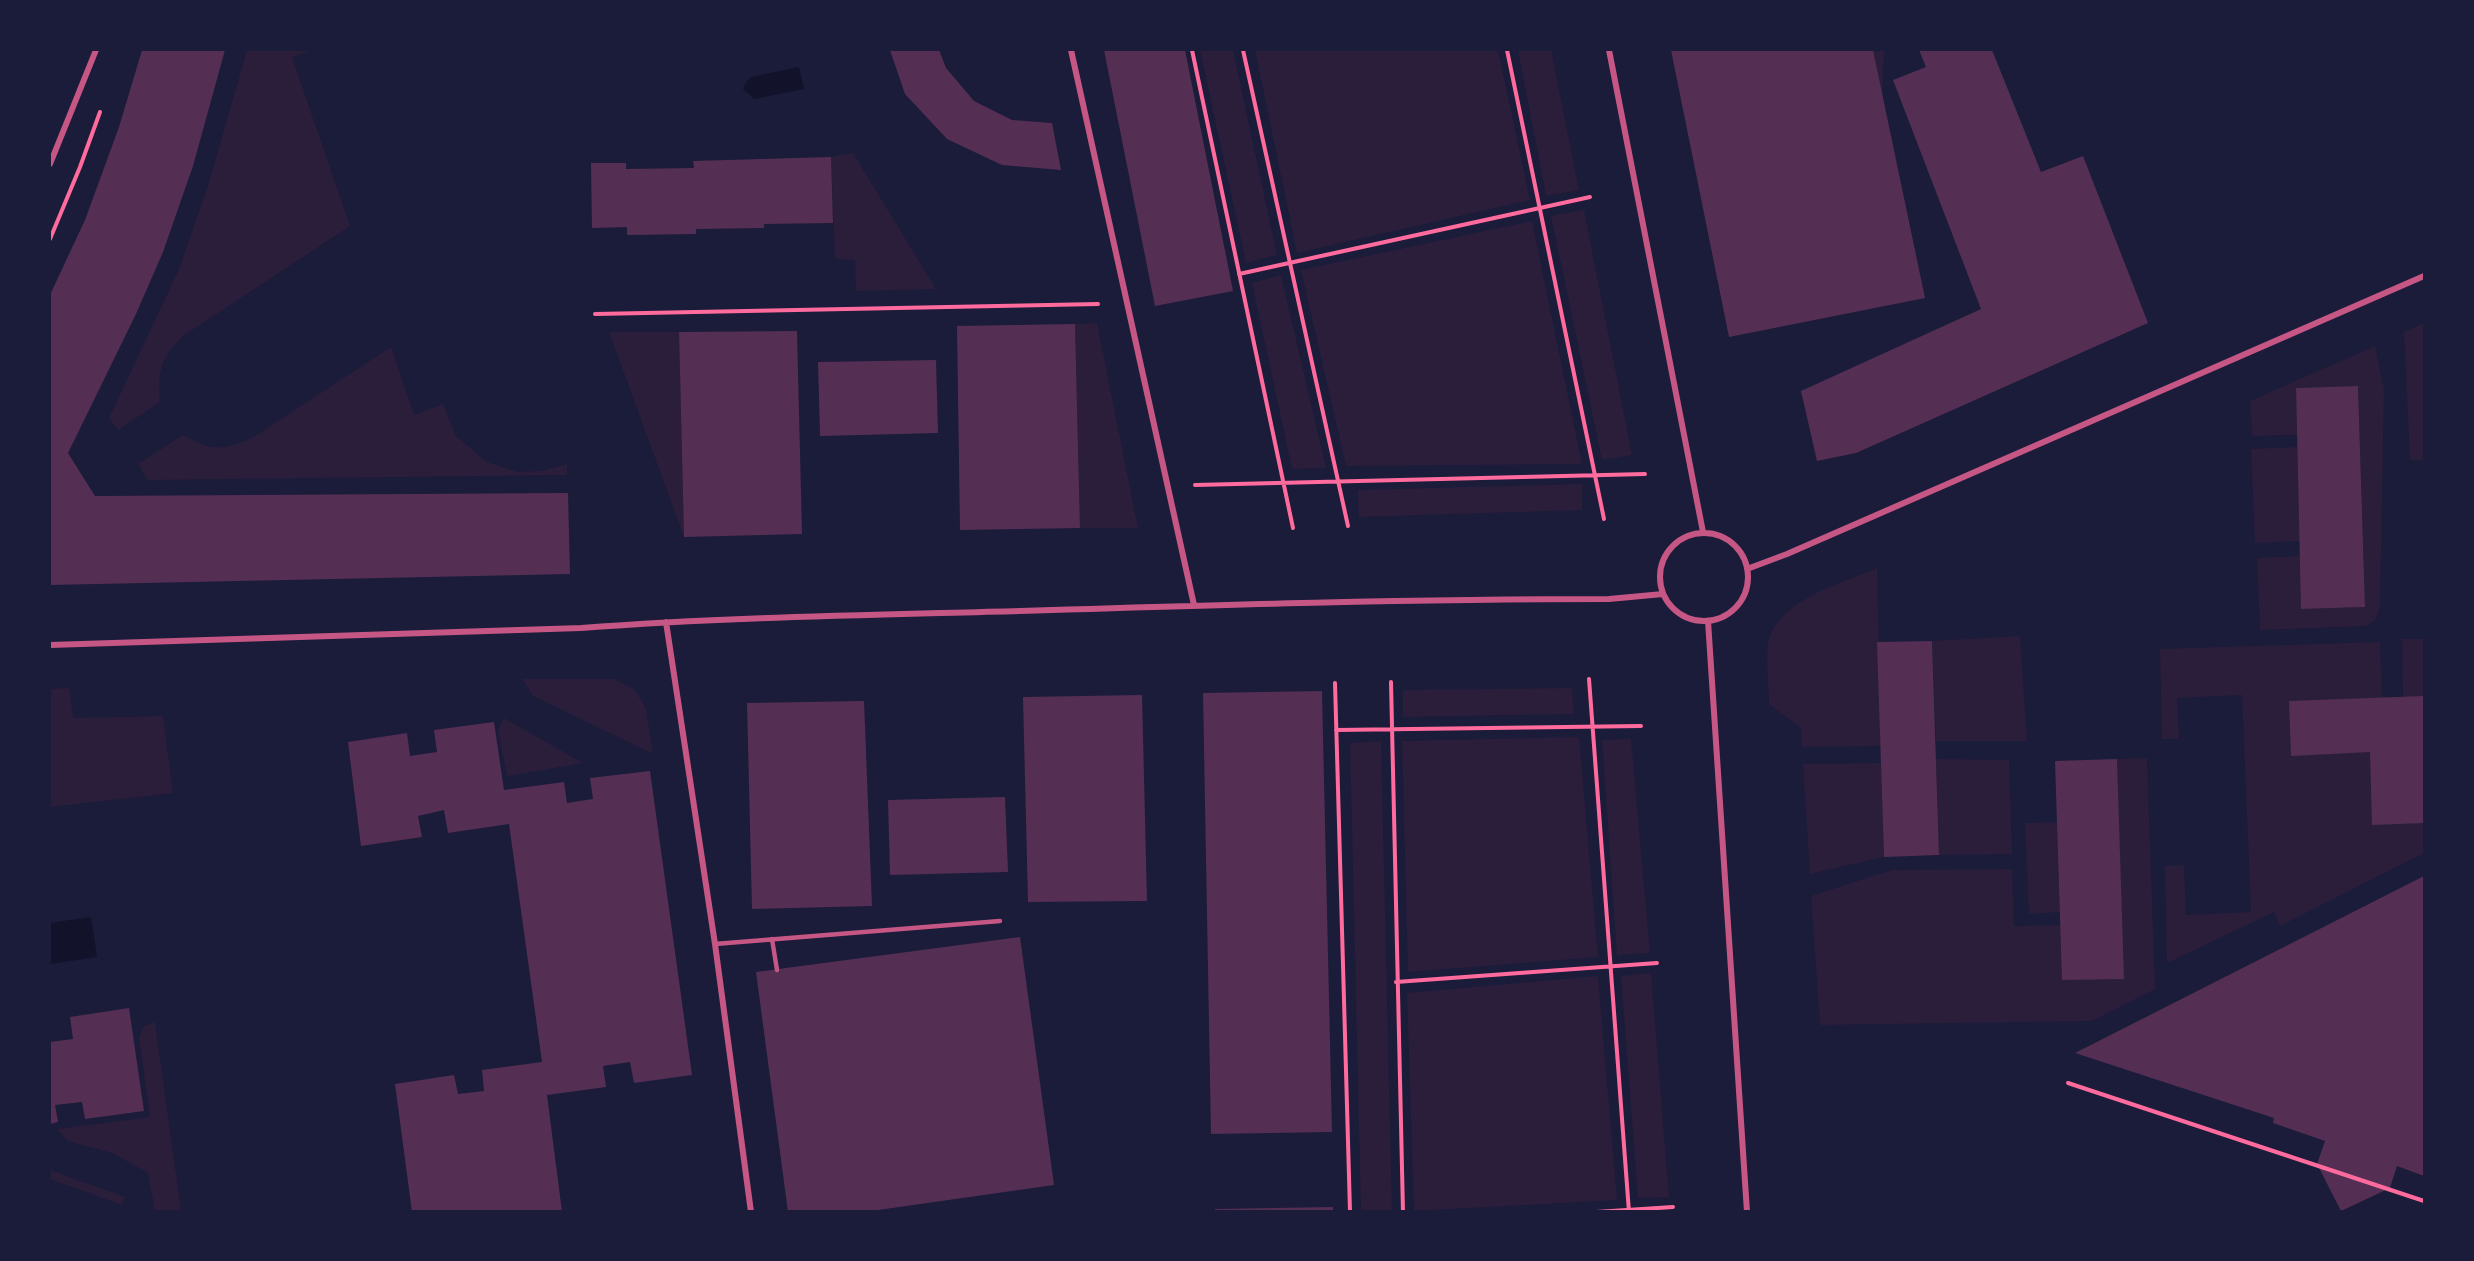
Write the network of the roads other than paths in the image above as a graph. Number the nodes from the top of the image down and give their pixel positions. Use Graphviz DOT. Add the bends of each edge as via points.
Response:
graph roads {
  1 [pos="96,50"];
  2 [pos="1071,50"];
  3 [pos="1609,50"];
  4 [pos="50,164"];
  5 [pos="2424,276"];
  6 [pos="1703,532"];
  7 [pos="1747,570"];
  8 [pos="1663,594"];
  9 [pos="1194,605"];
  10 [pos="1708,621"];
  11 [pos="666,622"];
  12 [pos="50,645"];
  13 [pos="1000,921"];
  14 [pos="772,939"];
  15 [pos="715,944"];
  16 [pos="777,970"];
  17 [pos="751,1212"];
  18 [pos="1747,1212"];
  1 -- 4 [label="street"];
  2 -- 9 [label="street"];
  3 -- 6 [label="street"];
  5 -- 7 [label="street"];
  6 -- 7 [label="street" via="1730,541"];
  6 -- 8 [label="street" via="1681,539 1668,550 1661,566"];
  7 -- 10 [label="street" via="1746,587 1739,603 1726,615"];
  8 -- 9 [label="street" via="1609,599"];
  8 -- 10 [label="street" via="1676,612 1692,620"];
  9 -- 11 [label="street"];
  10 -- 18 [label="street"];
  11 -- 12 [label="street"];
  11 -- 15 [label="street"];
  13 -- 14 [label="lane"];
  14 -- 15 [label="lane"];
  14 -- 16 [label="lane"];
  15 -- 17 [label="street"];
}
